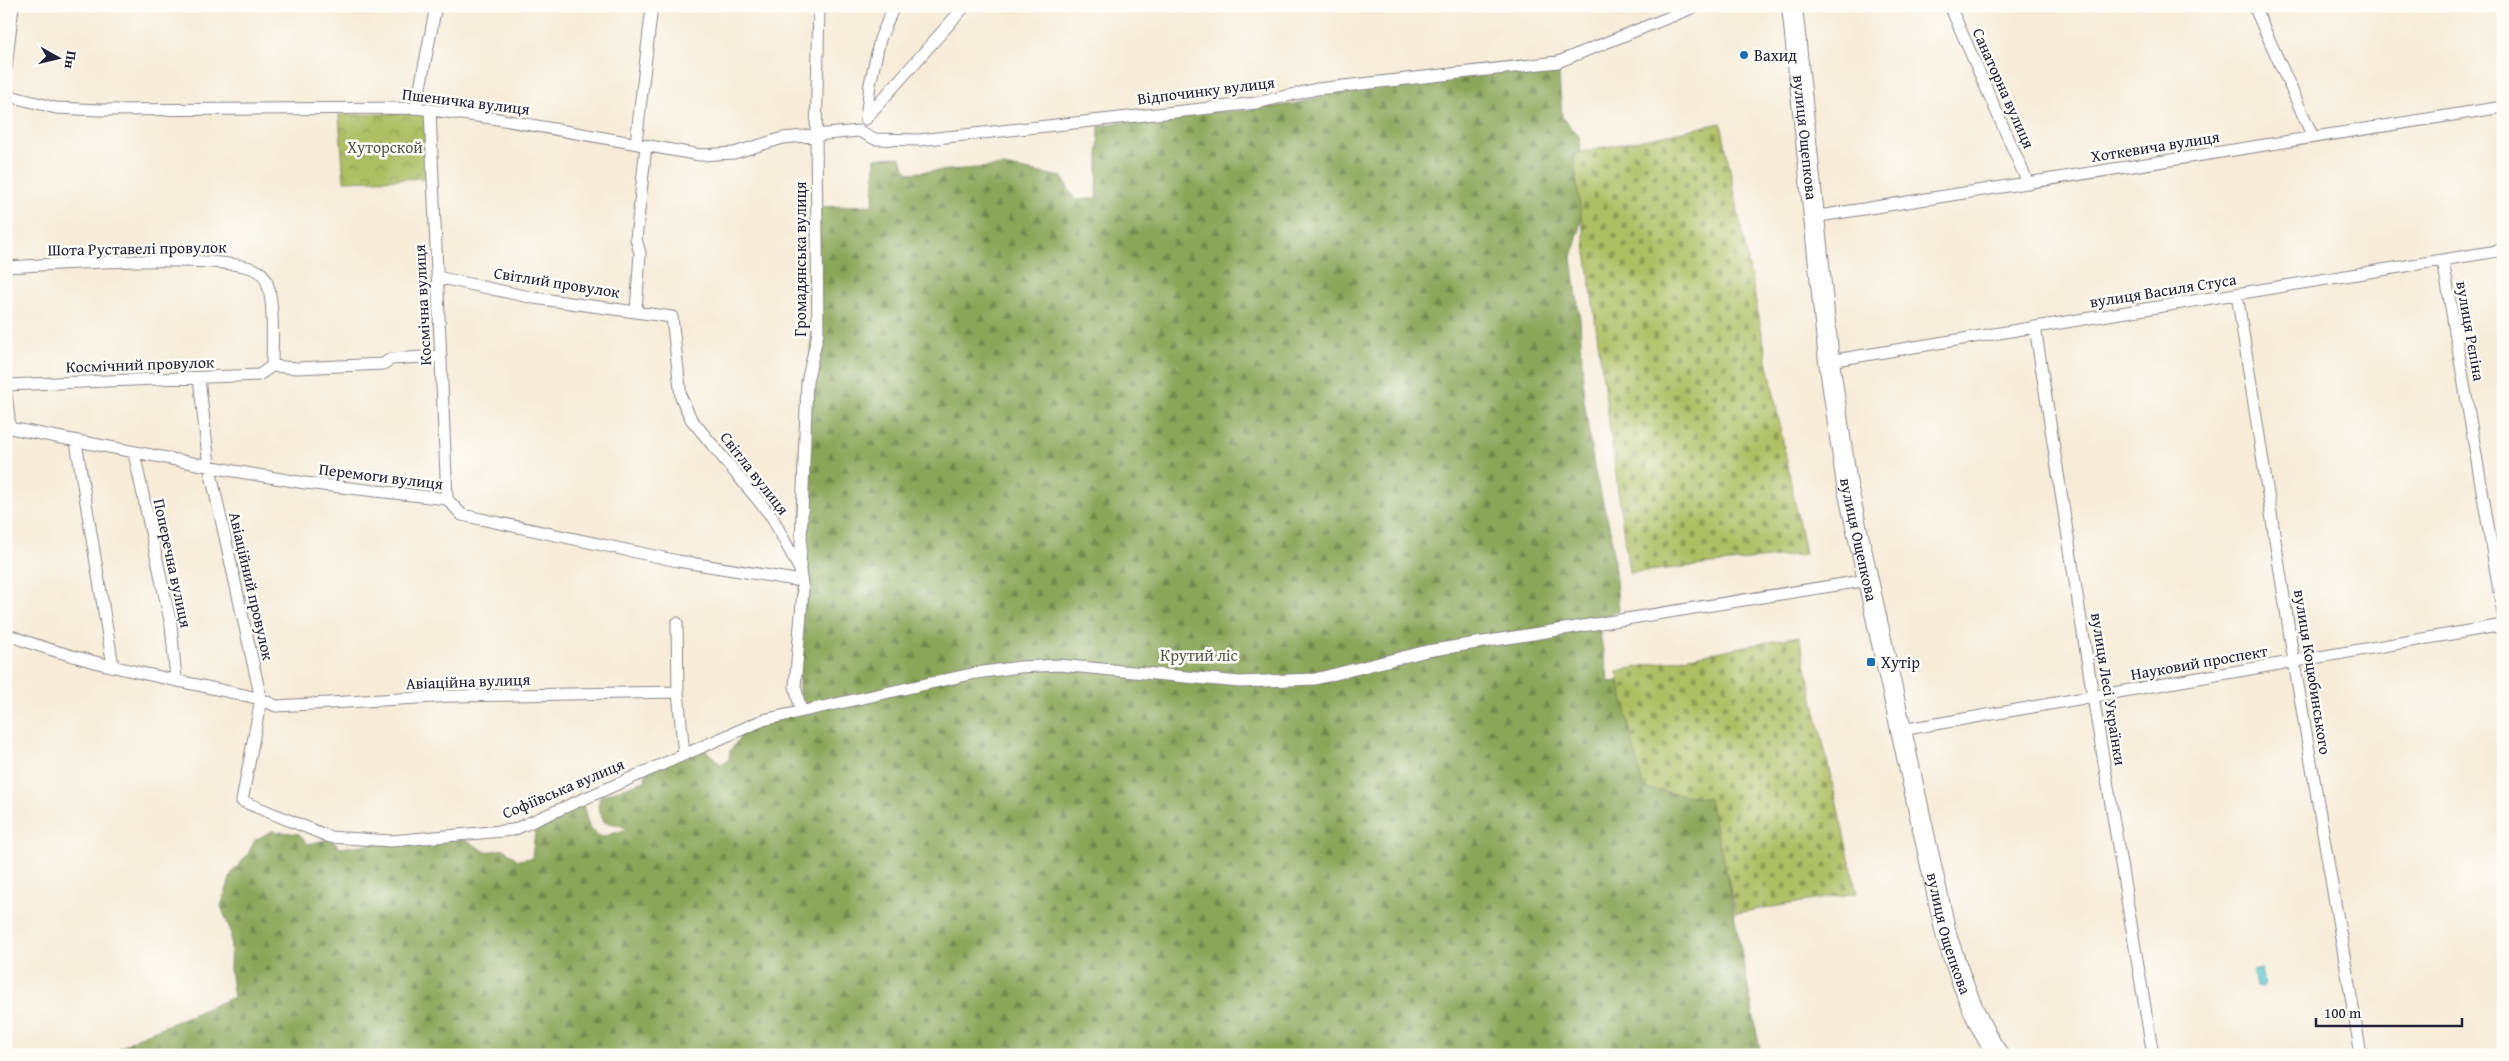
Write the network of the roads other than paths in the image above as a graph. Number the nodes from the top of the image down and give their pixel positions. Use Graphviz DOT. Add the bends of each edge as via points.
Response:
graph roads {
  1 [pos="13,6"];
  2 [pos="436,6"];
  3 [pos="652,6"];
  4 [pos="819,6"];
  5 [pos="894,6"];
  6 [pos="965,6"];
  7 [pos="1697,6"];
  8 [pos="1792,6"];
  9 [pos="1950,6"];
  10 [pos="2254,6"];
  11 [pos="6,68"];
  12 [pos="6,95"];
  13 [pos="2503,107"];
  14 [pos="416,108"];
  15 [pos="430,110"];
  16 [pos="866,118"];
  17 [pos="859,131"];
  18 [pos="816,134"];
  19 [pos="2313,137"];
  20 [pos="641,145"];
  21 [pos="2028,183"];
  22 [pos="1813,217"];
  23 [pos="2503,250"];
  24 [pos="2443,260"];
  25 [pos="6,267"];
  26 [pos="437,277"];
  27 [pos="2237,294"];
  28 [pos="636,311"];
  29 [pos="672,317"];
  30 [pos="2035,327"];
  31 [pos="442,356"];
  32 [pos="1829,361"];
  33 [pos="272,366"];
  34 [pos="199,378"];
  35 [pos="6,385"];
  36 [pos="6,393"];
  37 [pos="76,442"];
  38 [pos="134,453"];
  39 [pos="209,465"];
  40 [pos="447,499"];
  41 [pos="801,576"];
  42 [pos="1868,580"];
  43 [pos="2503,614"];
  44 [pos="677,623"];
  45 [pos="2503,626"];
  46 [pos="6,634"];
  47 [pos="2294,662"];
  48 [pos="113,666"];
  49 [pos="176,680"];
  50 [pos="678,692"];
  51 [pos="2093,696"];
  52 [pos="261,699"];
  53 [pos="801,711"];
  54 [pos="1901,730"];
  55 [pos="684,755"];
  56 [pos="242,801"];
  57 [pos="1998,1055"];
  58 [pos="2153,1055"];
  59 [pos="2362,1055"];
  1 -- 11 [label="street"];
  2 -- 14 [label="street"];
  3 -- 20 [label="street"];
  4 -- 18 [label="street, Громадянська вулиця"];
  5 -- 16 [label="street" via="880,39"];
  6 -- 16 [label="street"];
  7 -- 17 [label="street, Відпочинку вулиця" via="1558,62 1317,89 1256,103 919,140 875,139"];
  8 -- 22 [label="highway, вулиця Ощепкова"];
  9 -- 21 [label="street, Санаторна вулиця"];
  10 -- 19 [label="street"];
  12 -- 14 [label="street, Пшеничка вулиця" via="56,108 100,110"];
  13 -- 19 [label="street, Хоткевича вулиця"];
  14 -- 15 [label="street, Пшеничка вулиця"];
  15 -- 20 [label="street, Пшеничка вулиця"];
  15 -- 26 [label="street, Космічна вулиця"];
  16 -- 17 [label="street"];
  17 -- 18 [label="street, Пшеничка вулиця"];
  18 -- 20 [label="street, Пшеничка вулиця" via="783,138 734,153 700,155"];
  18 -- 41 [label="street, Громадянська вулиця" via="818,333 807,382"];
  19 -- 21 [label="street, Хоткевича вулиця"];
  20 -- 28 [label="street"];
  21 -- 22 [label="street, Хоткевича вулиця"];
  22 -- 32 [label="highway, вулиця Ощепкова"];
  23 -- 24 [label="street, вулиця Василя Стуса"];
  24 -- 27 [label="street, вулиця Василя Стуса"];
  24 -- 43 [label="street, вулиця Рєпіна"];
  25 -- 33 [label="street, Шота Руставелі провулок" via="179,260 239,264 261,273 270,289"];
  26 -- 28 [label="street, Світлий провулок" via="534,298"];
  26 -- 31 [label="street, Космічна вулиця"];
  27 -- 30 [label="street, вулиця Василя Стуса"];
  27 -- 47 [label="street, вулиця Коцюбинського"];
  28 -- 29 [label="street, Світлий провулок"];
  29 -- 41 [label="street, Світла вулиця" via="681,397 691,419 772,517"];
  30 -- 32 [label="street, вулиця Василя Стуса"];
  30 -- 51 [label="street, вулиця Лесі Українки"];
  31 -- 33 [label="street" via="391,359 383,364"];
  31 -- 40 [label="street, Космічна вулиця"];
  32 -- 42 [label="highway, вулиця Ощепкова" via="1847,485"];
  33 -- 34 [label="street, Космічний провулок" via="259,375"];
  34 -- 35 [label="street, Космічний провулок"];
  34 -- 39 [label="street, Авіаційний провулок"];
  36 -- 37 [label="street, Перемоги вулиця" via="10,428"];
  37 -- 38 [label="street, Перемоги вулиця"];
  37 -- 48 [label="street"];
  38 -- 39 [label="street, Перемоги вулиця"];
  38 -- 49 [label="street, Поперечна вулиця" via="171,625"];
  39 -- 40 [label="street, Перемоги вулиця" via="305,483"];
  39 -- 52 [label="street, Авіаційний провулок"];
  40 -- 41 [label="street, Перемоги вулиця" via="462,515 678,562"];
  41 -- 53 [label="street" via="795,686"];
  42 -- 53 [label="street, Софіївська вулиця" via="1427,651 1315,679 1240,682 1059,665 1020,667 976,673"];
  42 -- 54 [label="highway, вулиця Ощепкова"];
  44 -- 50 [label="street"];
  45 -- 47 [label="street, Науковий проспект"];
  46 -- 48 [label="street, Авіаційна вулиця"];
  47 -- 51 [label="street, Науковий проспект"];
  47 -- 59 [label="street, вулиця Коцюбинського"];
  48 -- 49 [label="street, Авіаційна вулиця"];
  49 -- 52 [label="street, Авіаційна вулиця"];
  50 -- 52 [label="street, Авіаційна вулиця" via="452,696 276,706"];
  50 -- 55 [label="street"];
  51 -- 54 [label="street, Науковий проспект"];
  51 -- 58 [label="street, вулиця Лесі Українки"];
  52 -- 56 [label="street, Авіаційний провулок"];
  53 -- 55 [label="street, Софіївська вулиця" via="763,720"];
  54 -- 57 [label="highway, вулиця Ощепкова" via="1948,938 1969,1003"];
  55 -- 56 [label="street, Софіївська вулиця" via="513,830 454,837 391,841 330,837"];
}
